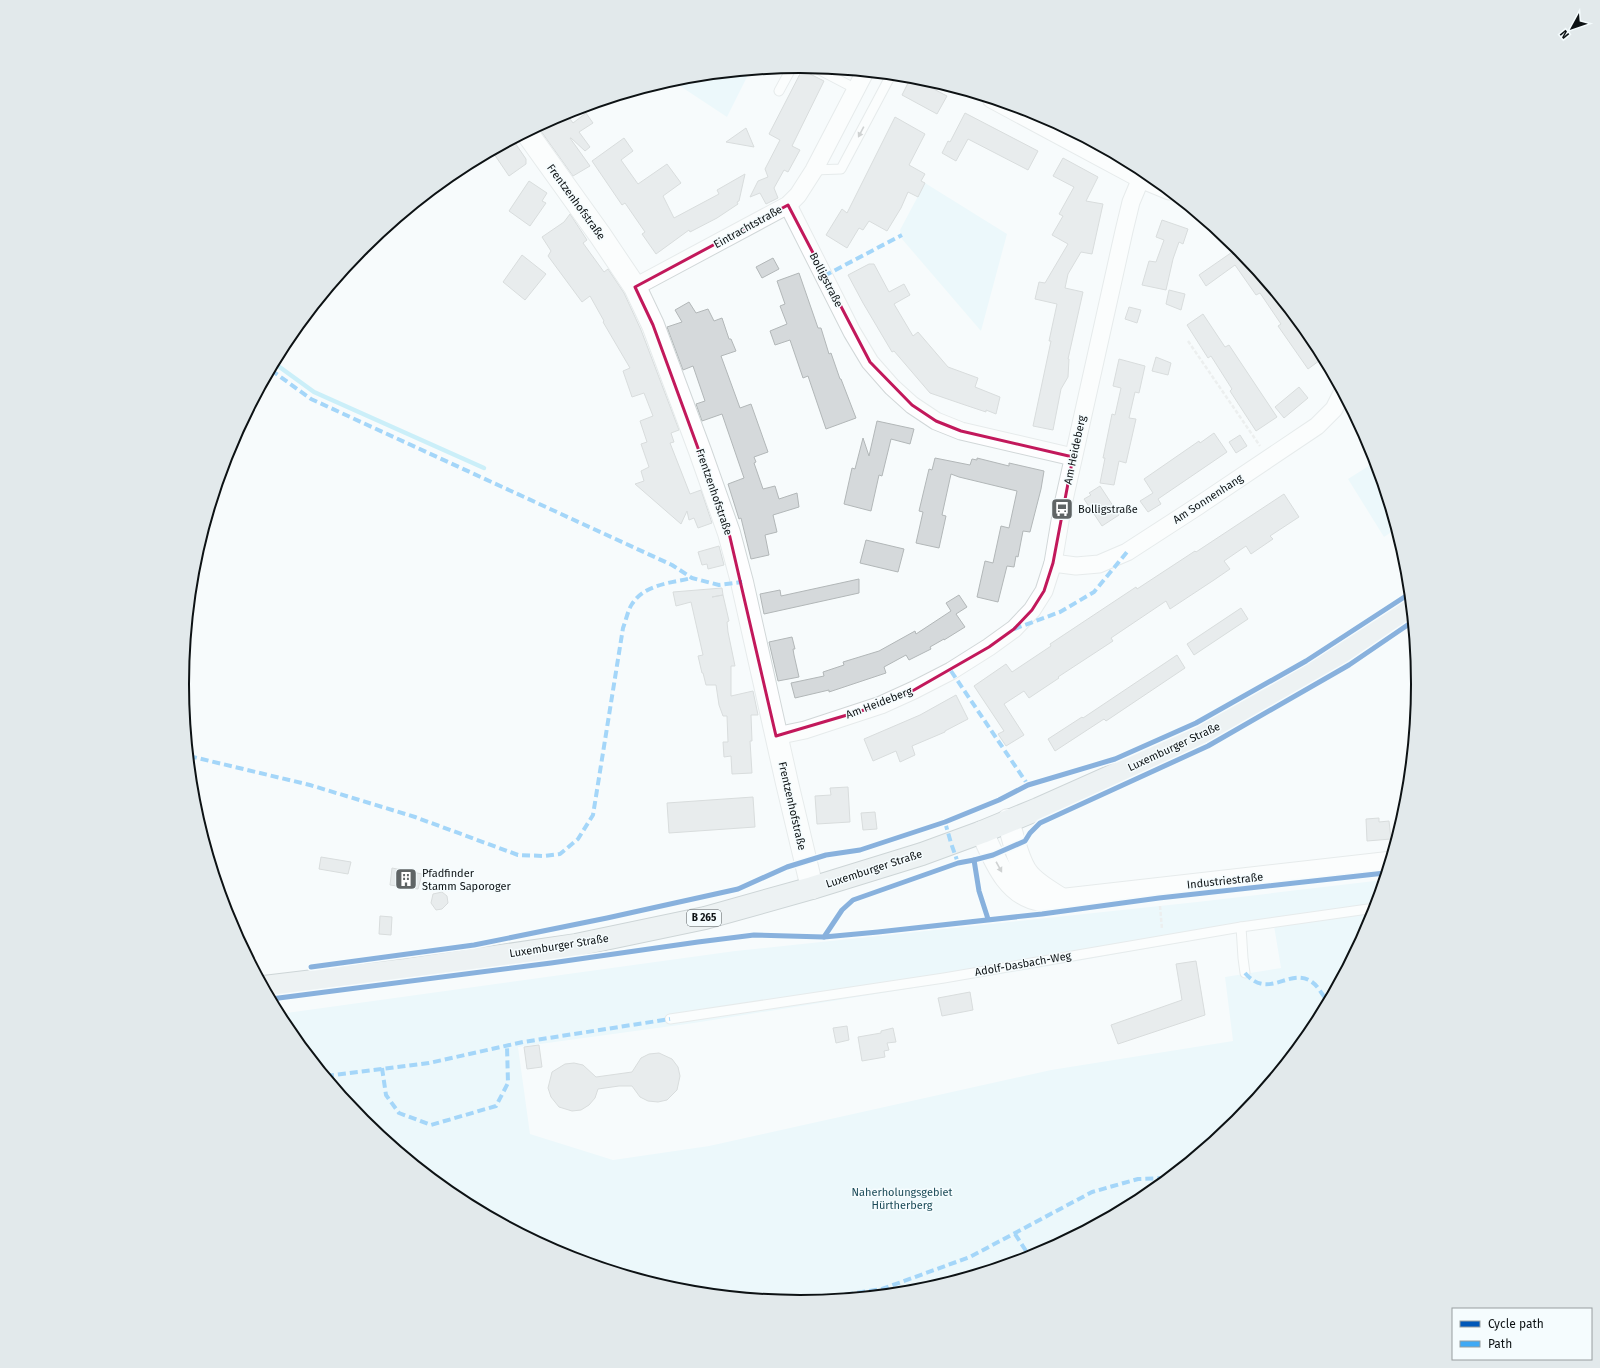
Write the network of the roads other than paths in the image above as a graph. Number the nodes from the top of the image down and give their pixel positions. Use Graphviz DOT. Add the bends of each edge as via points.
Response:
graph roads {
  1 [pos="789,73"];
  2 [pos="827,74"];
  3 [pos="863,76"];
  4 [pos="889,80"];
  5 [pos="856,89"];
  6 [pos="780,91"];
  7 [pos="1028,118"];
  8 [pos="529,136"];
  9 [pos="1120,164"];
  10 [pos="814,170"];
  11 [pos="1141,177"];
  12 [pos="788,205"];
  13 [pos="635,287"];
  14 [pos="1339,398"];
  15 [pos="1073,457"];
  16 [pos="1053,563"];
  17 [pos="1407,613"];
  18 [pos="776,736"];
  19 [pos="1008,820"];
  20 [pos="982,832"];
  21 [pos="1384,863"];
  22 [pos="812,888"];
  23 [pos="1062,900"];
  24 [pos="1368,909"];
  25 [pos="1241,927"];
  26 [pos="1246,973"];
  27 [pos="267,982"];
  28 [pos="288,983"];
  29 [pos="269,985"];
  30 [pos="670,1019"];
  1 -- 6 [label="lane"];
  2 -- 5 [label="lane"];
  3 -- 5 [label="street, Eintrachtstraße"];
  4 -- 10 [label="lane, one-way" via="841,169"];
  5 -- 10 [label="street, Eintrachtstraße"];
  7 -- 9 [label="street"];
  8 -- 13 [label="street, Frentzenhofstraße"];
  10 -- 12 [label="street, Eintrachtstraße"];
  11 -- 15 [label="street, Am Heideberg" via="1131,202"];
  12 -- 13 [label="street, Eintrachtstraße"];
  12 -- 15 [label="street, Bolligstraße" via="852,332 870,362 912,405 936,421 961,431"];
  13 -- 18 [label="street, Frentzenhofstraße" via="653,325 729,533"];
  14 -- 16 [label="street, Am Sonnenhang" via="1334,409 1317,426 1127,552 1099,564 1076,566"];
  15 -- 16 [label="street, Am Heideberg"];
  16 -- 18 [label="street, Am Heideberg" via="1044,591 1032,610 1014,630 989,648 939,677 882,705 805,730"];
  17 -- 19 [label="main road, Luxemburger Straße / B 265" via="1313,674 1204,735"];
  18 -- 22 [label="street, Frentzenhofstraße"];
  19 -- 20 [label="main road, Luxemburger Straße / B 265"];
  19 -- 23 [label="street" via="1027,873"];
  20 -- 22 [label="main road, Luxemburger Straße / B 265" via="922,854"];
  20 -- 23 [label="street, Industriestraße, one-way" via="1010,884 1039,900"];
  21 -- 23 [label="street, Industriestraße"];
  22 -- 28 [label="main road, Luxemburger Straße / B 265" via="705,918 576,945 406,970"];
  24 -- 25 [label="lane, Adolf-Dasbach-Weg"];
  25 -- 26 [label="lane"];
  25 -- 30 [label="lane, Adolf-Dasbach-Weg" via="944,978"];
  27 -- 28 [label="main road"];
  28 -- 29 [label="main road"];
}
